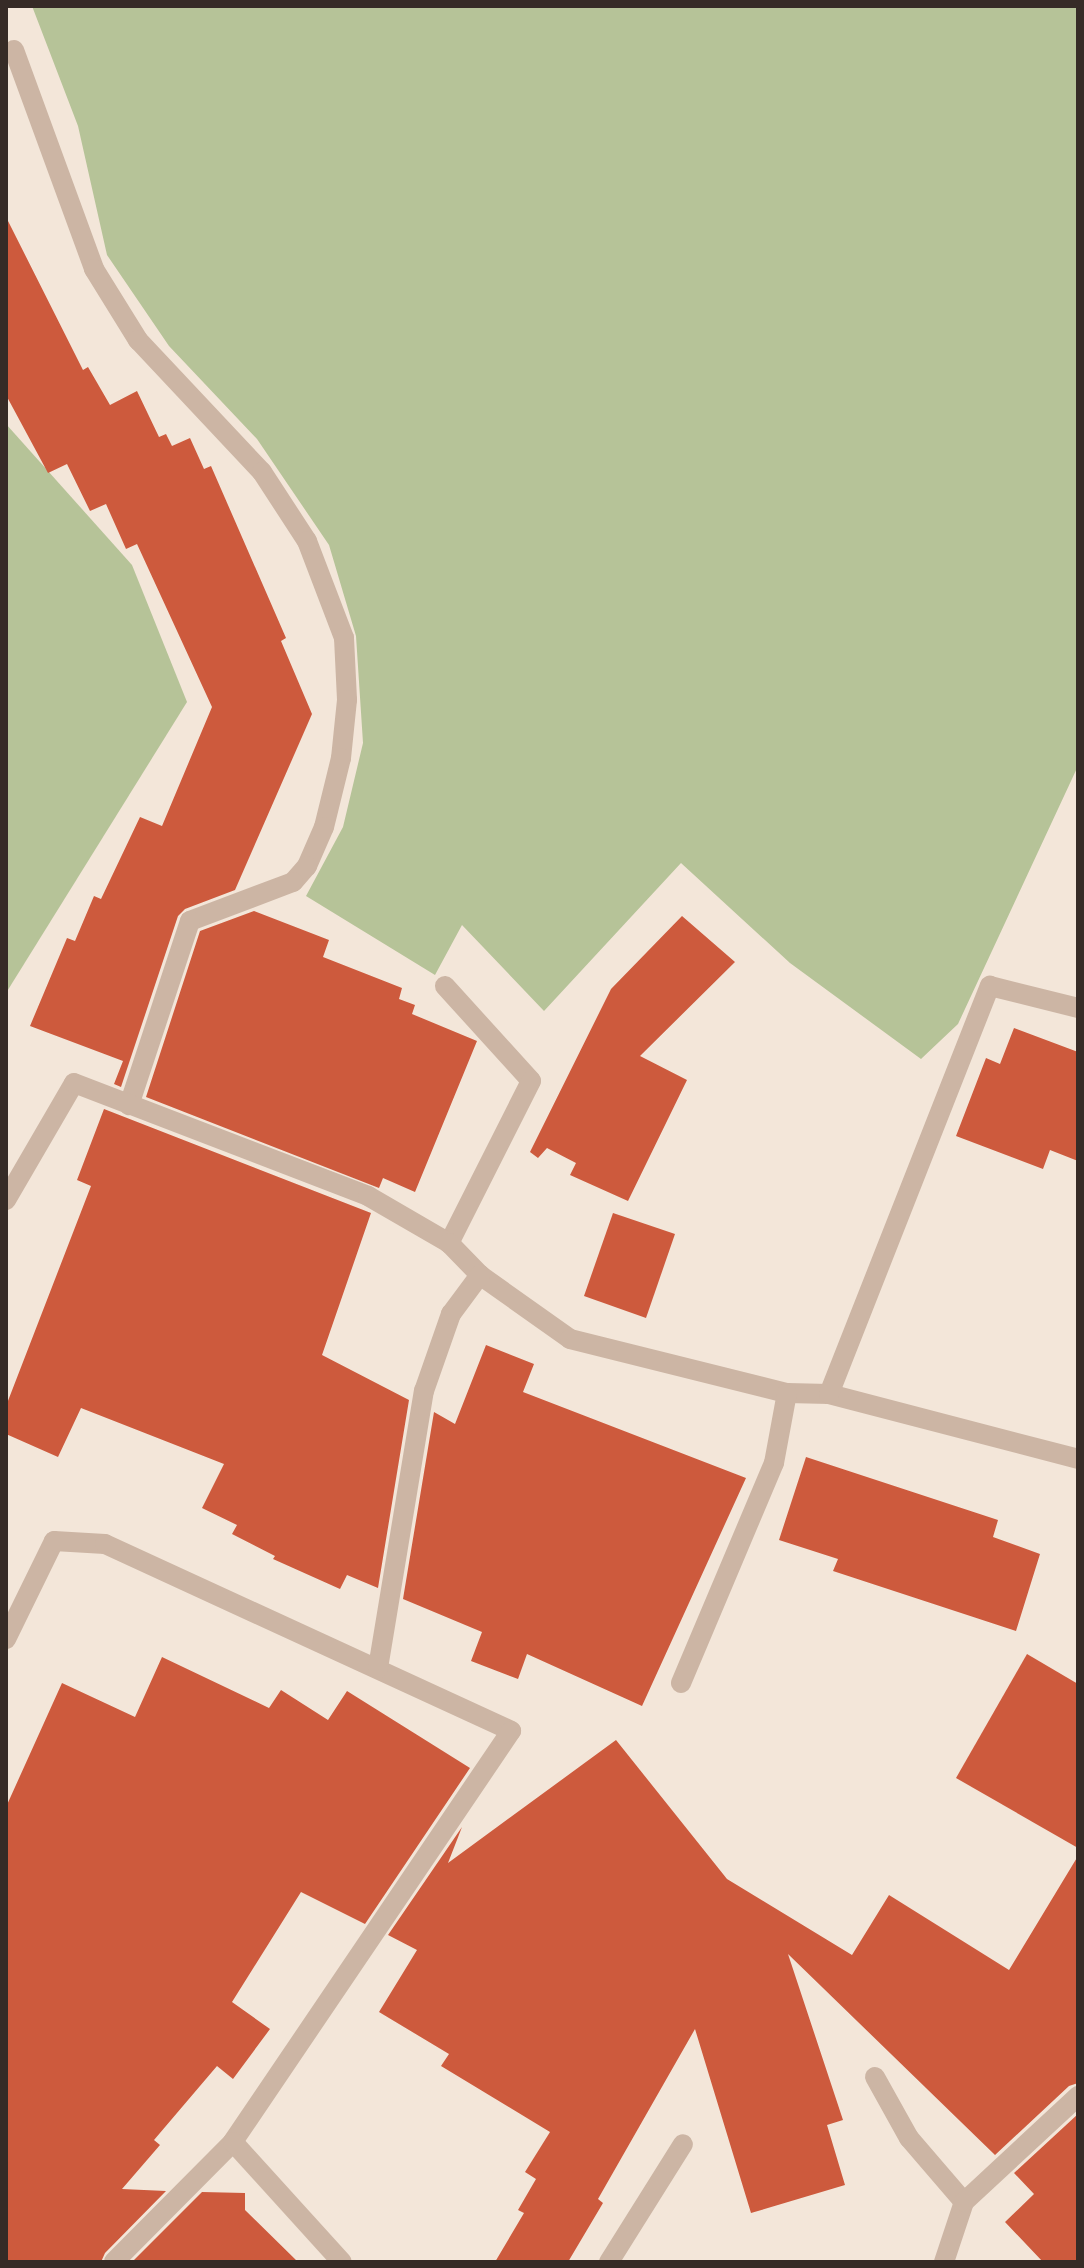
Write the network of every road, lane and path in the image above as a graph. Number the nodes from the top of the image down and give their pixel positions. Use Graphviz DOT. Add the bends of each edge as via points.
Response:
graph roads {
  1 [pos="14,50"];
  2 [pos="445,986"];
  3 [pos="1078,1008"];
  4 [pos="129,1105"];
  5 [pos="6,1200"];
  6 [pos="449,1243"];
  7 [pos="480,1275"];
  8 [pos="787,1393"];
  9 [pos="829,1394"];
  10 [pos="1075,1451"];
  11 [pos="6,1639"];
  12 [pos="378,1668"];
  13 [pos="681,1683"];
  14 [pos="875,2077"];
  15 [pos="1078,2096"];
  16 [pos="233,2142"];
  17 [pos="683,2144"];
  18 [pos="964,2202"];
  19 [pos="114,2262"];
  20 [pos="342,2262"];
  21 [pos="609,2262"];
  22 [pos="944,2262"];
  1 -- 4 [label="street" via="94,269 138,340 262,472 307,541 344,638 347,700 341,758 319,840 293,882 190,921"];
  2 -- 6 [label="street" via="531,1081"];
  3 -- 9 [label="street" via="990,986"];
  4 -- 5 [label="street" via="74,1083"];
  4 -- 6 [label="street" via="368,1196"];
  6 -- 7 [label="street"];
  7 -- 8 [label="street" via="570,1339"];
  7 -- 12 [label="street" via="451,1314 424,1391"];
  8 -- 9 [label="street"];
  8 -- 13 [label="street" via="774,1463"];
  9 -- 10 [label="street"];
  11 -- 12 [label="street" via="54,1541 105,1544"];
  12 -- 16 [label="street" via="511,1731"];
  14 -- 18 [label="street" via="909,2138"];
  15 -- 18 [label="street"];
  16 -- 19 [label="street"];
  16 -- 20 [label="street"];
  17 -- 21 [label="street"];
  18 -- 22 [label="street"];
}
